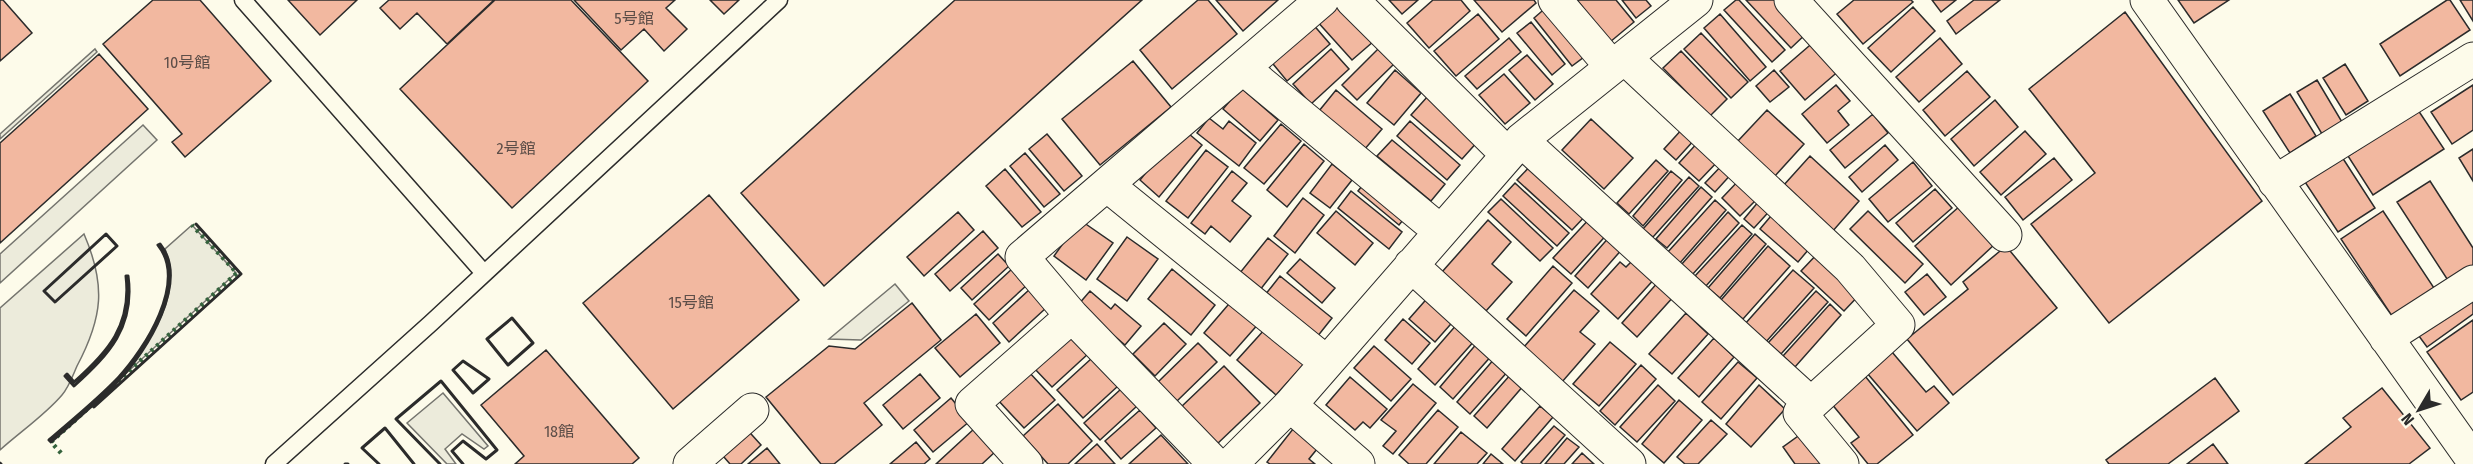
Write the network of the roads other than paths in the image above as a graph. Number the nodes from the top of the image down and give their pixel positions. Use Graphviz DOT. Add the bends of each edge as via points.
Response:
graph roads {
  1 [pos="243,0"];
  2 [pos="779,0"];
  3 [pos="1322,0"];
  4 [pos="1353,0"];
  5 [pos="1555,0"];
  6 [pos="1791,0"];
  7 [pos="2147,0"];
  8 [pos="1677,5"];
  9 [pos="2473,59"];
  10 [pos="1618,62"];
  11 [pos="1243,68"];
  12 [pos="1514,147"];
  13 [pos="2275,182"];
  14 [pos="1107,185"];
  15 [pos="1440,231"];
  16 [pos="2005,235"];
  17 [pos="1411,265"];
  18 [pos="483,272"];
  19 [pos="2473,282"];
  20 [pos="1072,316"];
  21 [pos="2386,338"];
  22 [pos="1326,362"];
  23 [pos="1810,404"];
  24 [pos="1290,405"];
  25 [pos="752,410"];
  26 [pos="2473,460"];
  27 [pos="274,464"];
  28 [pos="690,464"];
  29 [pos="1026,464"];
  30 [pos="1215,464"];
  31 [pos="1232,464"];
  32 [pos="1358,464"];
  33 [pos="1629,464"];
  34 [pos="1842,464"];
  1 -- 18 [label="lane"];
  2 -- 18 [label="lane"];
  3 -- 11 [label="street"];
  4 -- 12 [label="street"];
  5 -- 10 [label="street"];
  6 -- 16 [label="street"];
  7 -- 13 [label="street"];
  8 -- 10 [label="street"];
  9 -- 13 [label="street"];
  10 -- 12 [label="street"];
  10 -- 23 [label="street" via="1850,268 1898,326"];
  11 -- 14 [label="street"];
  11 -- 15 [label="street"];
  12 -- 15 [label="street"];
  12 -- 23 [label="street"];
  13 -- 21 [label="street"];
  14 -- 20 [label="street" via="1022,257"];
  14 -- 22 [label="street"];
  15 -- 17 [label="street"];
  17 -- 22 [label="street"];
  17 -- 33 [label="street"];
  18 -- 27 [label="lane"];
  19 -- 21 [label="street"];
  20 -- 29 [label="street" via="972,404"];
  20 -- 30 [label="street"];
  21 -- 26 [label="street"];
  22 -- 24 [label="street"];
  23 -- 34 [label="street" via="1800,413"];
  24 -- 31 [label="street"];
  24 -- 32 [label="street"];
  25 -- 28 [label="street"];
}
